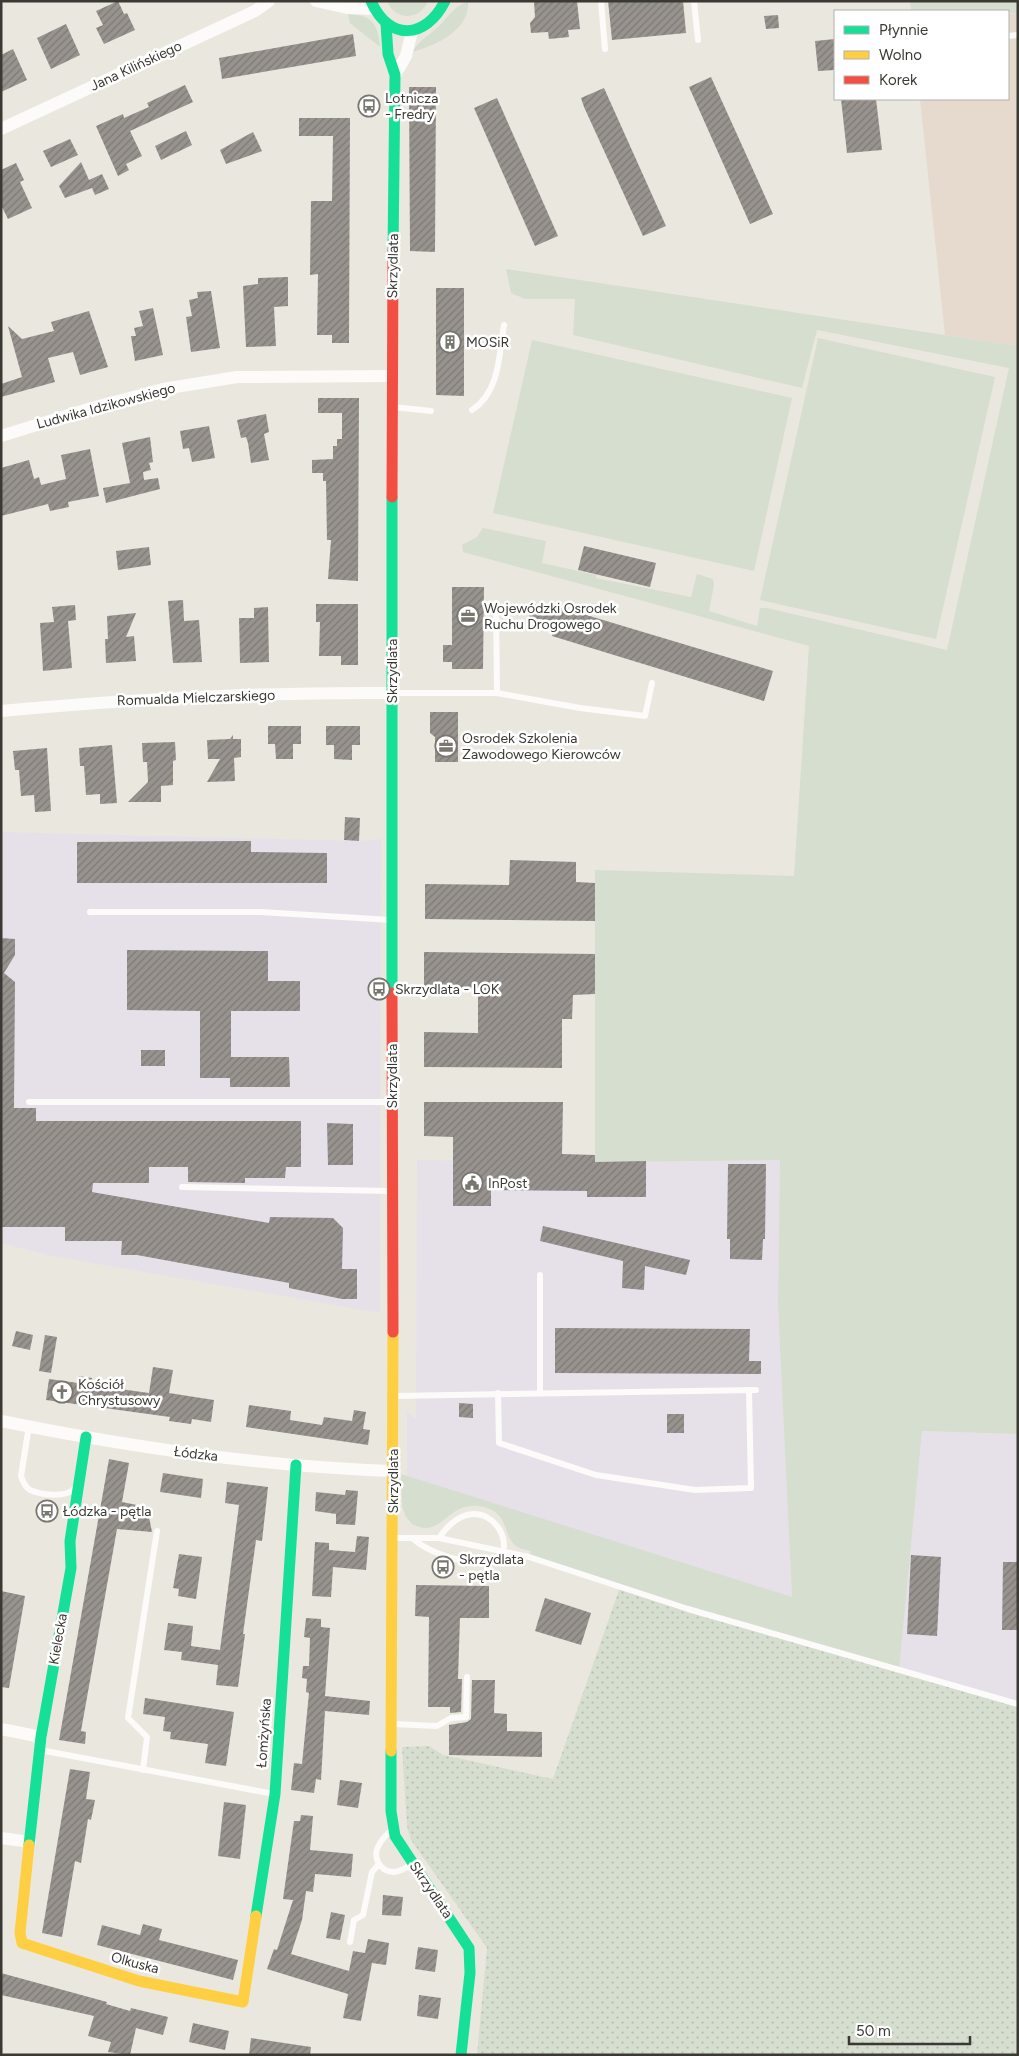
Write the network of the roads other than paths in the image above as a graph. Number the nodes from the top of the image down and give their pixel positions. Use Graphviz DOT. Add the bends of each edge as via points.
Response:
graph roads {
  1 [pos="269,1"];
  2 [pos="316,1"];
  3 [pos="445,1"];
  4 [pos="601,1"];
  5 [pos="694,1"];
  6 [pos="372,5"];
  7 [pos="386,24"];
  8 [pos="412,31"];
  9 [pos="698,40"];
  10 [pos="604,49"];
  11 [pos="395,75"];
  12 [pos="1,129"];
  13 [pos="504,325"];
  14 [pos="392,376"];
  15 [pos="392,407"];
  16 [pos="472,410"];
  17 [pos="431,411"];
  18 [pos="1,436"];
  19 [pos="496,603"];
  20 [pos="652,683"];
  21 [pos="392,693"];
  22 [pos="497,693"];
  23 [pos="1,711"];
  24 [pos="90,912"];
  25 [pos="392,920"];
  26 [pos="29,1102"];
  27 [pos="392,1102"];
  28 [pos="182,1187"];
  29 [pos="392,1191"];
  30 [pos="540,1275"];
  31 [pos="498,1393"];
  32 [pos="540,1393"];
  33 [pos="393,1396"];
  34 [pos="1,1420"];
  35 [pos="29,1426"];
  36 [pos="86,1437"];
  37 [pos="296,1465"];
  38 [pos="392,1471"];
  39 [pos="78,1485"];
  40 [pos="157,1531"];
  41 [pos="393,1538"];
  42 [pos="412,1538"];
  43 [pos="439,1538"];
  44 [pos="503,1551"];
  45 [pos="467,1677"];
  46 [pos="1018,1704"];
  47 [pos="392,1724"];
  48 [pos="1,1729"];
  49 [pos="40,1744"];
  50 [pos="144,1770"];
  51 [pos="275,1794"];
  52 [pos="393,1829"];
  53 [pos="1,1838"];
  54 [pos="30,1842"];
  55 [pos="413,1863"];
  56 [pos="379,1864"];
  57 [pos="350,1942"];
  58 [pos="22,1943"];
  59 [pos="243,2002"];
  60 [pos="461,2055"];
  1 -- 12 [label="street, Jana Kilińskiego" via="255,11"];
  2 -- 6 [label="street" via="346,8"];
  3 -- 8 [label="street" via="434,21"];
  4 -- 10 [label="lane"];
  5 -- 9 [label="lane"];
  6 -- 7 [label="street"];
  7 -- 8 [label="street" via="398,30"];
  7 -- 11 [label="street, Skrzydlata" via="388,54"];
  8 -- 11 [label="street, Skrzydlata" via="406,56"];
  11 -- 14 [label="street, Skrzydlata"];
  13 -- 16 [label="lane" via="492,387 482,404"];
  14 -- 15 [label="street, Skrzydlata"];
  14 -- 18 [label="street, Ludwika Idzikowskiego" via="228,378 163,388"];
  15 -- 17 [label="lane"];
  15 -- 21 [label="street, Skrzydlata"];
  19 -- 22 [label="lane"];
  20 -- 22 [label="lane" via="645,716"];
  21 -- 22 [label="lane"];
  21 -- 23 [label="street, Romualda Mielczarskiego" via="218,695"];
  21 -- 25 [label="street, Skrzydlata"];
  24 -- 25 [label="lane" via="261,912"];
  25 -- 27 [label="street, Skrzydlata"];
  26 -- 27 [label="lane"];
  27 -- 29 [label="street, Skrzydlata"];
  28 -- 29 [label="lane"];
  29 -- 33 [label="street, Skrzydlata"];
  30 -- 32 [label="lane"];
  31 -- 32 [label="lane"];
  31 -- 32 [label="lane" via="499,1443 596,1475 695,1490 751,1488 752,1390"];
  31 -- 33 [label="lane"];
  33 -- 38 [label="street, Skrzydlata"];
  34 -- 35 [label="street, Łódzka"];
  35 -- 36 [label="street, Łódzka"];
  35 -- 39 [label="lane" via="21,1476 23,1483 31,1490 58,1495 71,1492"];
  36 -- 37 [label="street, Łódzka"];
  36 -- 39 [label="street, Kielecka"];
  37 -- 38 [label="street, Łódzka"];
  37 -- 51 [label="street, Łomżyńska"];
  38 -- 41 [label="street, Skrzydlata"];
  39 -- 49 [label="street, Kielecka" via="70,1541 71,1568"];
  40 -- 50 [label="lane" via="128,1718 147,1737"];
  41 -- 42 [label="lane"];
  41 -- 47 [label="street, Skrzydlata"];
  42 -- 43 [label="lane"];
  42 -- 44 [label="lane" via="432,1552 478,1562 496,1561"];
  43 -- 44 [label="lane"];
  43 -- 44 [label="lane" via="454,1520 479,1514 489,1517 497,1525 502,1535"];
  44 -- 46 [label="lane" via="697,1612"];
  45 -- 47 [label="lane" via="466,1717 451,1718 437,1726"];
  47 -- 52 [label="street, Skrzydlata"];
  48 -- 49 [label="street"];
  49 -- 50 [label="lane"];
  49 -- 54 [label="street, Kielecka"];
  50 -- 51 [label="lane"];
  51 -- 59 [label="street, Łomżyńska"];
  52 -- 55 [label="street, Skrzydlata"];
  52 -- 56 [label="lane" via="378,1845 376,1857"];
  53 -- 54 [label="street"];
  54 -- 58 [label="street, Kielecka" via="20,1933"];
  55 -- 56 [label="lane" via="392,1872"];
  55 -- 60 [label="street, Skrzydlata" via="469,1948 470,1973"];
  56 -- 57 [label="lane" via="372,1872 364,1915 354,1920"];
  58 -- 59 [label="street, Olkuska" via="139,1981"];
}
